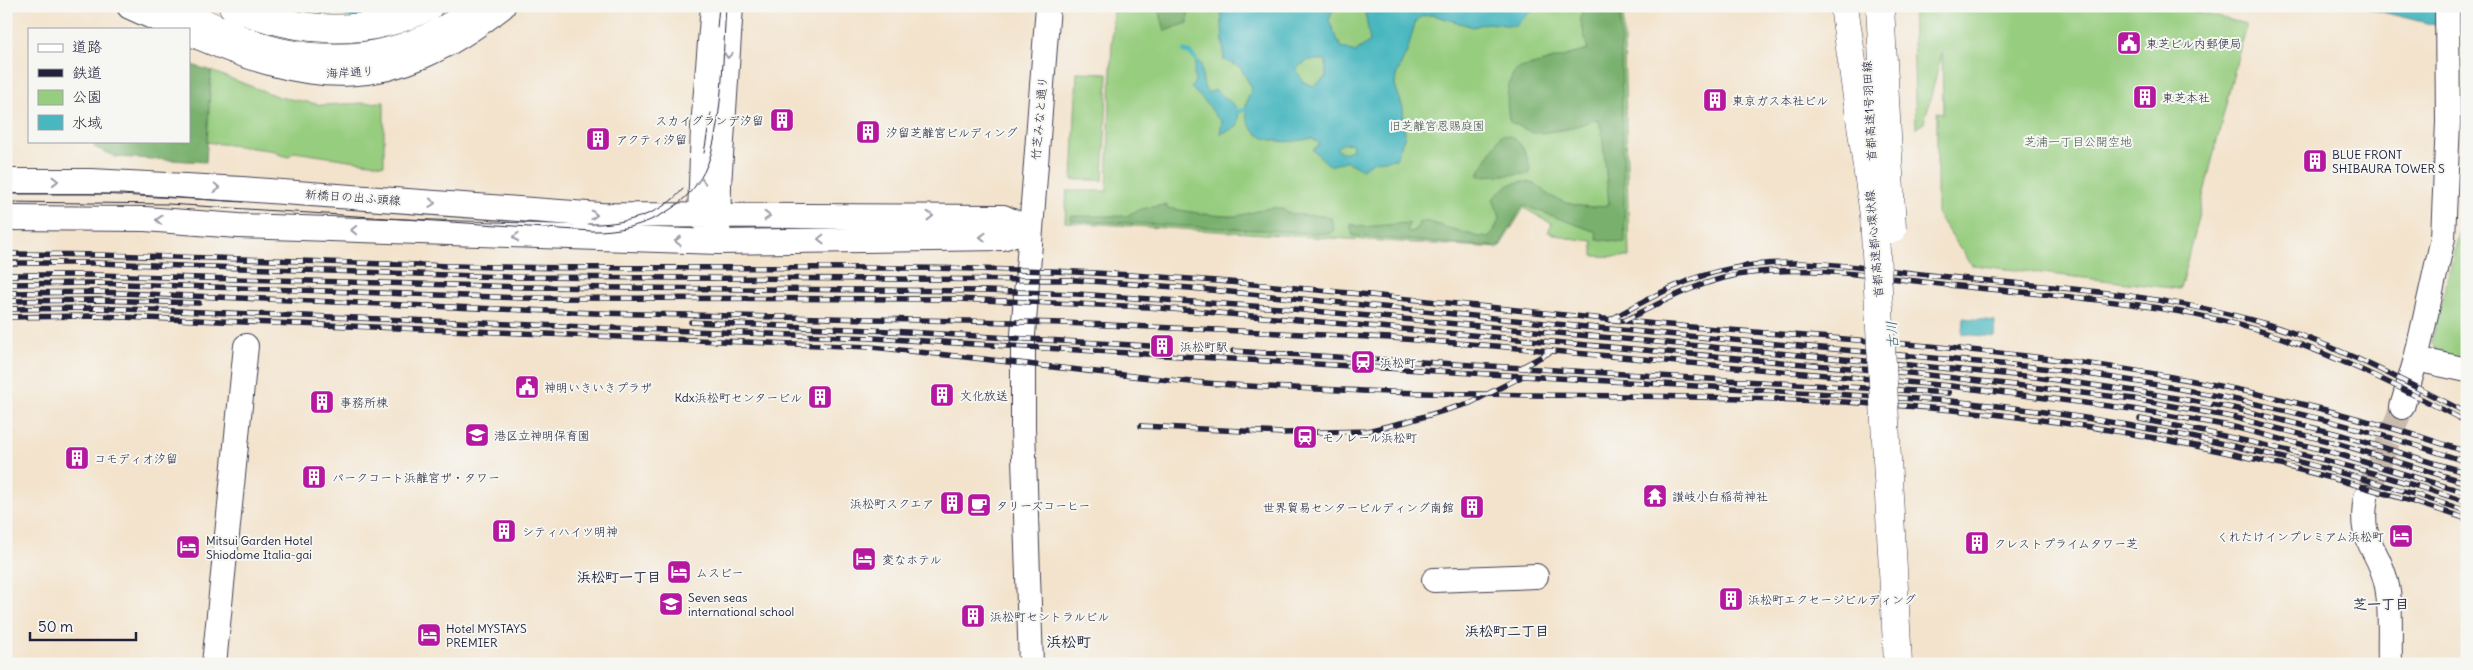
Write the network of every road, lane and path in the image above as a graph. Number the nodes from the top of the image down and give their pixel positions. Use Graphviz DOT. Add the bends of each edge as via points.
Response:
graph roads {
  1 [pos="130,6"];
  2 [pos="168,6"];
  3 [pos="233,6"];
  4 [pos="272,6"];
  5 [pos="398,6"];
  6 [pos="429,6"];
  7 [pos="480,6"];
  8 [pos="502,6"];
  9 [pos="713,6"];
  10 [pos="731,6"];
  11 [pos="1048,6"];
  12 [pos="1844,6"];
  13 [pos="1864,6"];
  14 [pos="1880,6"];
  15 [pos="1897,6"];
  16 [pos="2448,18"];
  17 [pos="179,28"];
  18 [pos="190,32"];
  19 [pos="2457,71"];
  20 [pos="6,182"];
  21 [pos="709,215"];
  22 [pos="1874,215"];
  23 [pos="6,218"];
  24 [pos="1030,229"];
  25 [pos="718,242"];
  26 [pos="1894,258"];
  27 [pos="246,346"];
  28 [pos="2416,359"];
  29 [pos="2467,370"];
  30 [pos="2402,407"];
  31 [pos="2366,497"];
  32 [pos="1536,576"];
  33 [pos="1434,580"];
  34 [pos="214,664"];
  35 [pos="1031,664"];
  36 [pos="1898,664"];
  37 [pos="1914,664"];
  38 [pos="2390,664"];
  1 -- 17 [label="main road"];
  2 -- 7 [label="highway" via="257,45 335,60 373,56 411,46 451,26"];
  3 -- 6 [label="highway" via="285,24 333,30 387,23"];
  4 -- 5 [label="main road" via="315,18 367,16"];
  8 -- 18 [label="main road, 海岸通り" via="461,36 430,53 397,66 361,74 324,74 284,67"];
  21 -- 9 [label="street, one-way" via="703,127"];
  10 -- 21 [label="street, one-way"];
  11 -- 24 [label="street, 竹芝みなと通り"];
  12 -- 22 [label="highway, 首都高速都心環状線, bridge"];
  13 -- 22 [label="highway, 首都高速1号羽田線, bridge"];
  14 -- 26 [label="highway, 首都高速都心環状線, bridge"];
  15 -- 26 [label="highway, 首都高速都心環状線" via="1900,106"];
  16 -- 19 [label="street"];
  19 -- 28 [label="street" via="2443,238"];
  20 -- 21 [label="street, 新橋日の出ふ頭線, one-way" via="91,181 355,196 540,212"];
  21 -- 24 [label="street, 新橋日の出ふ頭線, one-way" via="1003,217"];
  21 -- 25 [label="street"];
  22 -- 36 [label="highway, 首都高速都心環状線, bridge"];
  25 -- 23 [label="street, one-way" via="260,227 145,220"];
  24 -- 25 [label="street, one-way" via="1002,238"];
  24 -- 35 [label="street, 竹芝みなと通り" via="1022,392"];
  26 -- 37 [label="highway, 首都高速都心環状線"];
  27 -- 34 [label="street"];
  28 -- 29 [label="street"];
  28 -- 30 [label="street"];
  31 -- 38 [label="street" via="2363,522 2366,537 2387,584"];
  32 -- 33 [label="street"];
}
